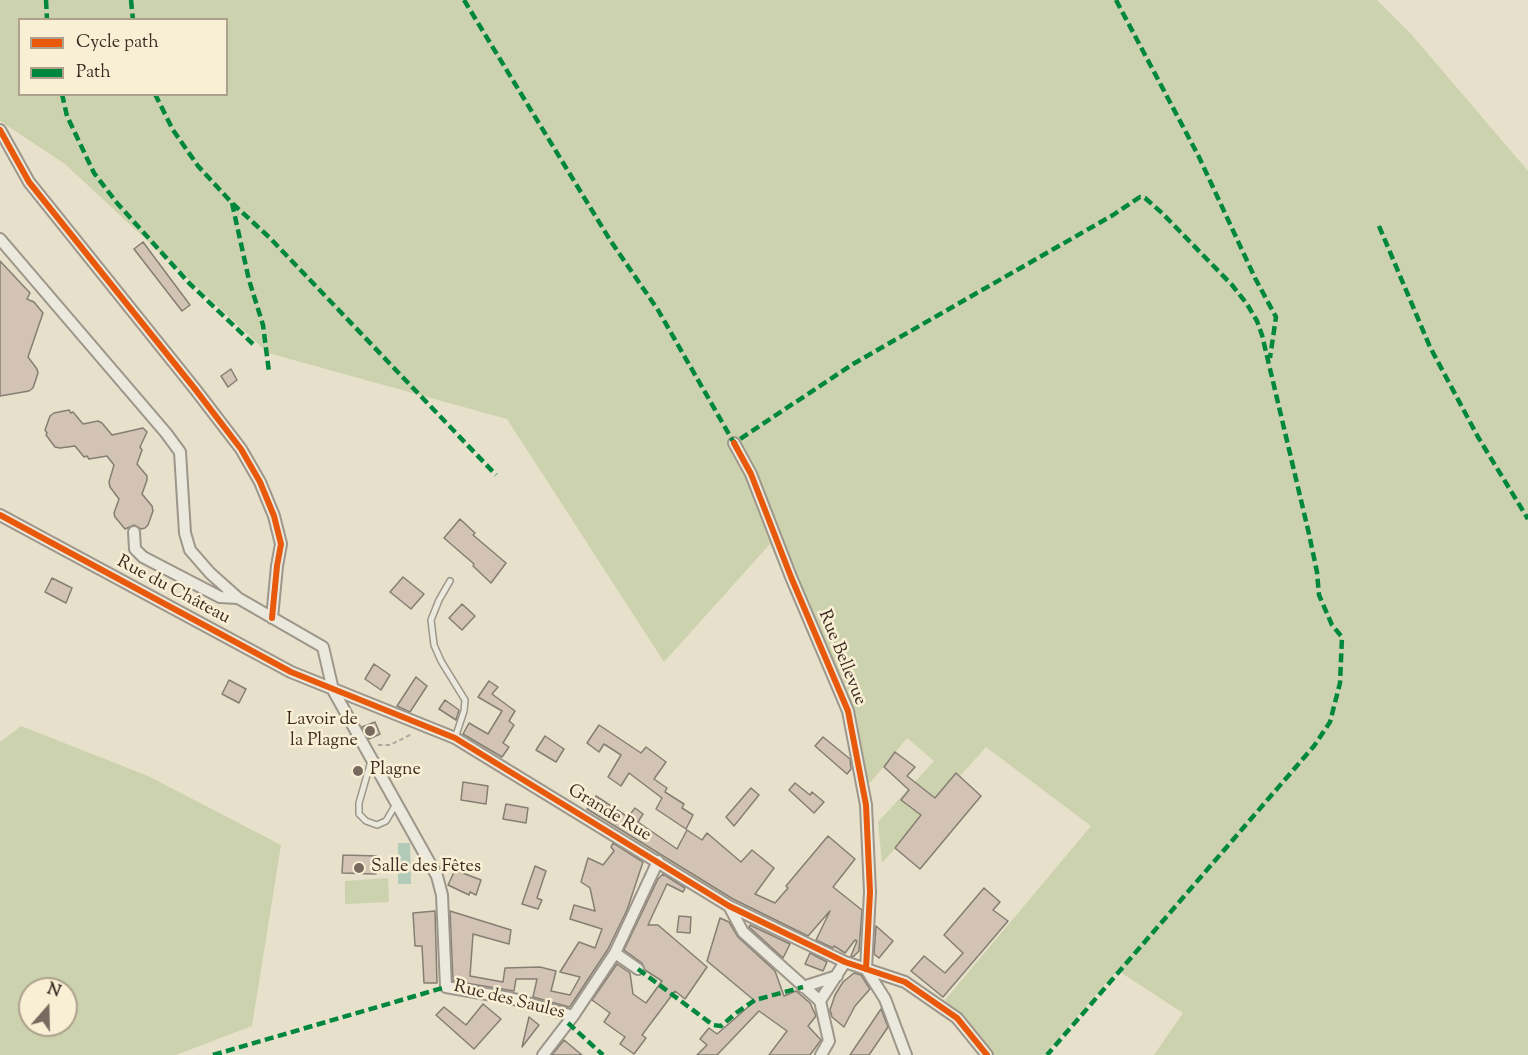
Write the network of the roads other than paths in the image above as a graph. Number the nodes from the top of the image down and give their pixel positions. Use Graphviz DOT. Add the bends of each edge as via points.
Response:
graph roads {
  1 [pos="0,130"];
  2 [pos="0,239"];
  3 [pos="734,443"];
  4 [pos="0,515"];
  5 [pos="134,532"];
  6 [pos="450,581"];
  7 [pos="238,598"];
  8 [pos="272,618"];
  9 [pos="333,690"];
  10 [pos="455,738"];
  11 [pos="372,759"];
  12 [pos="398,803"];
  13 [pos="658,861"];
  14 [pos="729,906"];
  15 [pos="615,953"];
  16 [pos="845,962"];
  17 [pos="638,969"];
  18 [pos="866,969"];
  19 [pos="837,976"];
  20 [pos="803,987"];
  21 [pos="820,1001"];
  22 [pos="573,1016"];
  23 [pos="543,1055"];
  24 [pos="821,1055"];
  25 [pos="906,1055"];
  26 [pos="987,1055"];
  1 -- 8 [label="street" via="29,182 202,398 241,449 260,482 281,544"];
  2 -- 7 [label="street" via="180,452 185,533 190,550"];
  3 -- 18 [label="street, Rue Bellevue" via="751,474 848,711 866,805 870,892"];
  4 -- 9 [label="street, Rue du Château" via="291,672"];
  5 -- 7 [label="street" via="135,549 143,557 219,597"];
  6 -- 10 [label="lane" via="431,620 434,645 465,700"];
  7 -- 8 [label="street, Rue des Saules"];
  8 -- 9 [label="street, Rue des Saules" via="323,647"];
  9 -- 10 [label="street, Grande Rue"];
  9 -- 11 [label="street, Rue des Saules"];
  10 -- 13 [label="street, Grande Rue"];
  11 -- 12 [label="street, Rue des Saules"];
  11 -- 12 [label="lane" via="359,814 377,825 386,821"];
  12 -- 22 [label="street, Rue des Saules" via="437,876 442,896 446,987 510,998"];
  13 -- 14 [label="street, Grande Rue"];
  13 -- 15 [label="street, Rue des Saules"];
  14 -- 16 [label="street, Grande Rue"];
  14 -- 20 [label="street" via="743,932"];
  15 -- 17 [label="street"];
  15 -- 22 [label="street, Rue des Saules"];
  16 -- 18 [label="street, Grande Rue"];
  16 -- 19 [label="street"];
  18 -- 25 [label="street" via="885,999"];
  18 -- 26 [label="street, Grande Rue" via="905,982 957,1018"];
  19 -- 20 [label="street"];
  19 -- 21 [label="street"];
  20 -- 21 [label="street"];
  21 -- 24 [label="street" via="829,1041"];
  22 -- 23 [label="street"];
}
